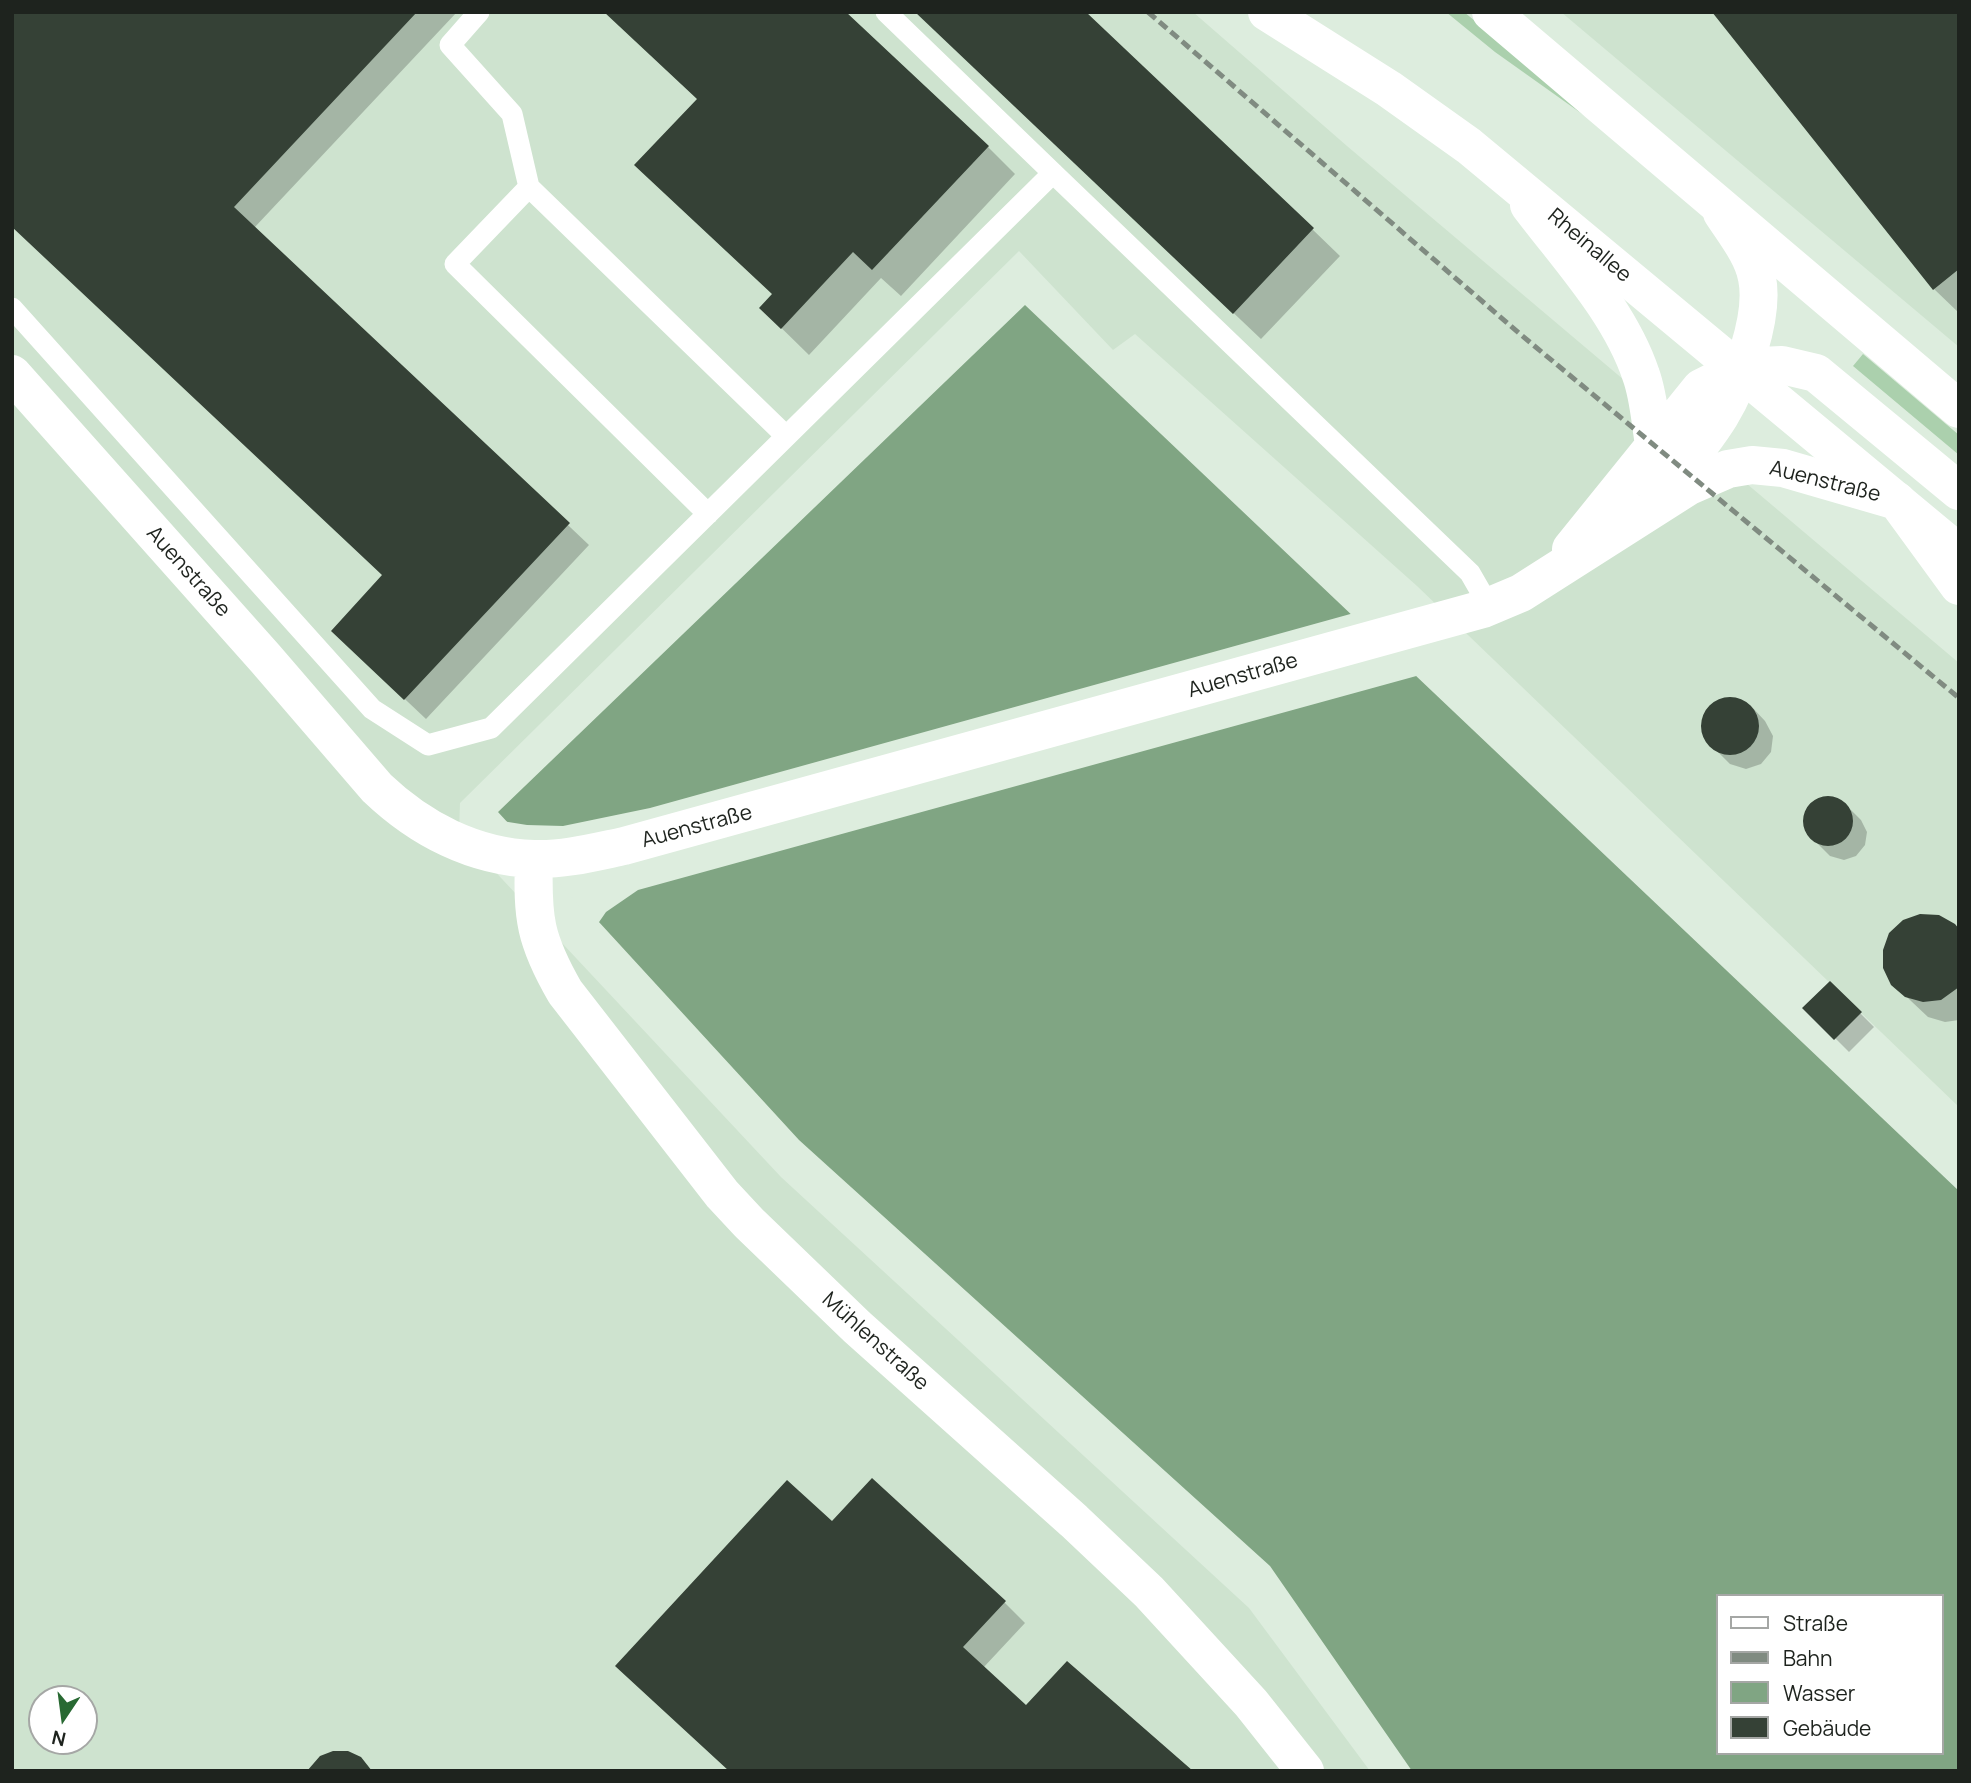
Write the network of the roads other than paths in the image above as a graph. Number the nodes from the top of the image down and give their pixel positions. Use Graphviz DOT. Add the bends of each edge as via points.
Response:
graph roads {
  1 [pos="479,12"];
  2 [pos="886,12"];
  3 [pos="1267,12"];
  4 [pos="1491,12"];
  5 [pos="1053,173"];
  6 [pos="1508,177"];
  7 [pos="529,187"];
  8 [pos="1713,200"];
  9 [pos="12,309"];
  10 [pos="1740,371"];
  11 [pos="12,374"];
  12 [pos="1959,409"];
  13 [pos="786,436"];
  14 [pos="1654,444"];
  15 [pos="1959,491"];
  16 [pos="1897,501"];
  17 [pos="708,514"];
  18 [pos="1640,517"];
  19 [pos="1959,554"];
  20 [pos="1553,573"];
  21 [pos="1959,586"];
  22 [pos="1489,606"];
  23 [pos="534,859"];
  24 [pos="1305,1771"];
  1 -- 7 [label="lane" via="450,45 512,114"];
  2 -- 5 [label="lane"];
  3 -- 6 [label="street, Rheinallee" via="1389,89"];
  4 -- 8 [label="street"];
  5 -- 13 [label="lane"];
  5 -- 22 [label="lane" via="1470,573"];
  6 -- 10 [label="street, Rheinallee"];
  6 -- 14 [label="street" via="1628,343 1646,391"];
  7 -- 13 [label="lane"];
  7 -- 17 [label="lane" via="455,264"];
  8 -- 10 [label="street, Auenstraße" via="1749,255 1757,276 1757,312"];
  8 -- 12 [label="street"];
  9 -- 17 [label="lane" via="372,709 428,745 491,728"];
  10 -- 14 [label="street, Auenstraße" via="1701,388"];
  10 -- 15 [label="street, Auenstraße" via="1782,365 1816,373"];
  10 -- 16 [label="street, Rheinallee"];
  10 -- 18 [label="street, Auenstraße" via="1720,415"];
  11 -- 23 [label="street, Auenstraße" via="377,788 416,820 449,839 484,851"];
  13 -- 17 [label="lane"];
  14 -- 20 [label="street, Auenstraße"];
  16 -- 18 [label="street, Auenstraße" via="1783,468 1752,465 1728,469 1699,482"];
  16 -- 19 [label="street, Rheinallee"];
  16 -- 21 [label="street, Rheinallee"];
  18 -- 20 [label="street, Auenstraße"];
  20 -- 22 [label="street, Auenstraße"];
  22 -- 23 [label="street, Auenstraße" via="624,846"];
  23 -- 24 [label="street, Mühlenstraße" via="533,908 546,959 565,992 722,1194 857,1328 1149,1592 1251,1703"];
}
